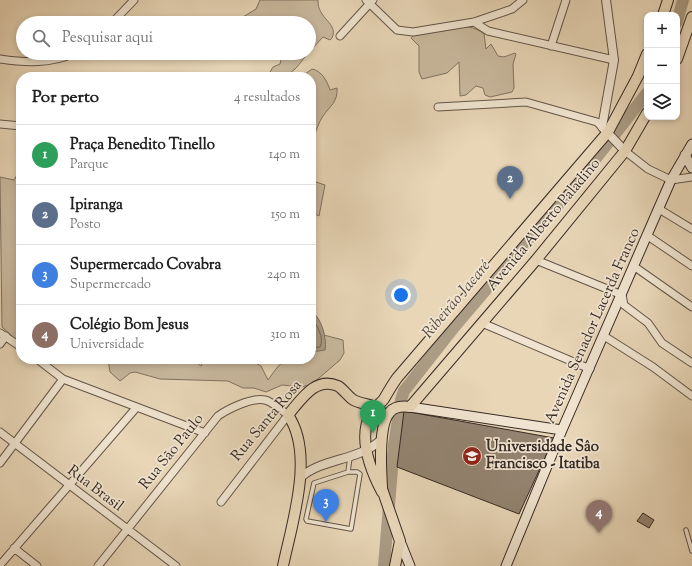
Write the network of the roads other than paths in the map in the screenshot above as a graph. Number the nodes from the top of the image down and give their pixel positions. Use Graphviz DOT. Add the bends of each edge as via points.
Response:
graph roads {
  1 [pos="134,0"];
  2 [pos="524,0"];
  3 [pos="567,0"];
  4 [pos="606,0"];
  5 [pos="668,0"];
  6 [pos="370,1"];
  7 [pos="664,12"];
  8 [pos="119,16"];
  9 [pos="692,17"];
  10 [pos="474,22"];
  11 [pos="340,36"];
  12 [pos="551,46"];
  13 [pos="680,51"];
  14 [pos="0,59"];
  15 [pos="56,60"];
  16 [pos="614,60"];
  17 [pos="644,61"];
  18 [pos="438,107"];
  19 [pos="644,118"];
  20 [pos="0,124"];
  21 [pos="16,126"];
  22 [pos="607,131"];
  23 [pos="692,146"];
  24 [pos="624,149"];
  25 [pos="685,155"];
  26 [pos="692,168"];
  27 [pos="692,178"];
  28 [pos="671,180"];
  29 [pos="659,209"];
  30 [pos="692,229"];
  31 [pos="648,236"];
  32 [pos="536,260"];
  33 [pos="635,266"];
  34 [pos="692,266"];
  35 [pos="622,295"];
  36 [pos="692,307"];
  37 [pos="482,323"];
  38 [pos="3,335"];
  39 [pos="604,336"];
  40 [pos="0,344"];
  41 [pos="16,344"];
  42 [pos="692,363"];
  43 [pos="44,364"];
  44 [pos="590,369"];
  45 [pos="63,379"];
  46 [pos="692,396"];
  47 [pos="376,407"];
  48 [pos="409,407"];
  49 [pos="136,408"];
  50 [pos="288,415"];
  51 [pos="562,430"];
  52 [pos="0,432"];
  53 [pos="205,433"];
  54 [pos="379,443"];
  55 [pos="15,444"];
  56 [pos="366,450"];
  57 [pos="300,454"];
  58 [pos="350,457"];
  59 [pos="0,463"];
  60 [pos="314,468"];
  61 [pos="348,472"];
  62 [pos="301,477"];
  63 [pos="69,486"];
  64 [pos="382,492"];
  65 [pos="221,502"];
  66 [pos="128,530"];
  67 [pos="686,530"];
  68 [pos="400,542"];
  69 [pos="14,548"];
  70 [pos="692,551"];
  71 [pos="0,565"];
  72 [pos="37,566"];
  73 [pos="98,566"];
  74 [pos="176,566"];
  75 [pos="283,566"];
  76 [pos="395,566"];
  77 [pos="410,566"];
  78 [pos="506,566"];
  1 -- 8 [label="street"];
  2 -- 10 [label="street" via="512,9"];
  3 -- 12 [label="street"];
  4 -- 16 [label="street"];
  5 -- 7 [label="main road"];
  6 -- 10 [label="street" via="397,30 413,32"];
  6 -- 11 [label="street"];
  9 -- 13 [label="main road"];
  10 -- 12 [label="street" via="488,31"];
  12 -- 16 [label="street"];
  14 -- 15 [label="street" via="21,63"];
  16 -- 22 [label="street"];
  17 -- 22 [label="main road"];
  18 -- 22 [label="street" via="526,102 597,122"];
  19 -- 24 [label="main road, Avenida Alberto Paladino"];
  20 -- 21 [label="street"];
  22 -- 24 [label="street"];
  22 -- 47 [label="main road" via="397,378"];
  23 -- 25 [label="main road, Avenida Senador Lacerda Franco"];
  24 -- 28 [label="street" via="648,169"];
  24 -- 32 [label="main road, Avenida Alberto Paladino"];
  25 -- 26 [label="main road"];
  25 -- 28 [label="main road, Avenida Senador Lacerda Franco"];
  27 -- 28 [label="street"];
  28 -- 29 [label="main road, Avenida Senador Lacerda Franco"];
  29 -- 30 [label="street"];
  29 -- 31 [label="main road, Avenida Senador Lacerda Franco"];
  31 -- 33 [label="main road, Avenida Senador Lacerda Franco"];
  31 -- 34 [label="street"];
  32 -- 35 [label="street"];
  32 -- 37 [label="main road, Avenida Alberto Paladino"];
  33 -- 35 [label="main road, Avenida Senador Lacerda Franco"];
  33 -- 36 [label="street"];
  35 -- 39 [label="main road, Avenida Senador Lacerda Franco"];
  35 -- 42 [label="street" via="624,305 648,323 662,343"];
  37 -- 44 [label="street"];
  37 -- 48 [label="main road, Avenida Alberto Paladino"];
  38 -- 40 [label="street"];
  38 -- 41 [label="street"];
  39 -- 44 [label="main road, Avenida Senador Lacerda Franco"];
  39 -- 46 [label="street"];
  43 -- 45 [label="street"];
  44 -- 51 [label="main road, Avenida Senador Lacerda Franco"];
  45 -- 49 [label="street"];
  45 -- 55 [label="street"];
  47 -- 50 [label="main road, Rua Santa Rosa" via="353,400 339,387 323,384 307,393"];
  47 -- 54 [label="main road" via="382,412 383,422"];
  47 -- 56 [label="main road" via="368,421"];
  48 -- 51 [label="main road"];
  48 -- 54 [label="main road" via="394,409 388,415"];
  49 -- 53 [label="street"];
  49 -- 63 [label="street"];
  50 -- 53 [label="street, Rua São Paulo" via="271,403 258,400 227,410 218,416"];
  50 -- 57 [label="main road" via="298,433"];
  50 -- 65 [label="street, Rua Santa Rosa"];
  51 -- 78 [label="main road, Avenida Senador Lacerda Franco"];
  52 -- 55 [label="street, Rua Brasil"];
  53 -- 66 [label="street, Rua São Paulo"];
  54 -- 56 [label="street"];
  54 -- 64 [label="main road" via="376,461"];
  55 -- 59 [label="street"];
  55 -- 63 [label="street, Rua Brasil"];
  56 -- 58 [label="street"];
  56 -- 64 [label="main road" via="376,482"];
  57 -- 60 [label="street"];
  57 -- 62 [label="main road"];
  58 -- 60 [label="street"];
  58 -- 61 [label="lane"];
  60 -- 62 [label="street"];
  61 -- 61 [label="lane" via="314,483 307,521 351,529 360,474"];
  62 -- 75 [label="main road"];
  63 -- 66 [label="street, Rua Brasil"];
  63 -- 69 [label="street"];
  64 -- 68 [label="main road"];
  66 -- 73 [label="street, Rua São Paulo"];
  66 -- 74 [label="street, Rua Brasil"];
  67 -- 70 [label="lane"];
  68 -- 76 [label="main road"];
  68 -- 77 [label="main road"];
  69 -- 71 [label="street"];
  69 -- 72 [label="street"];
}
